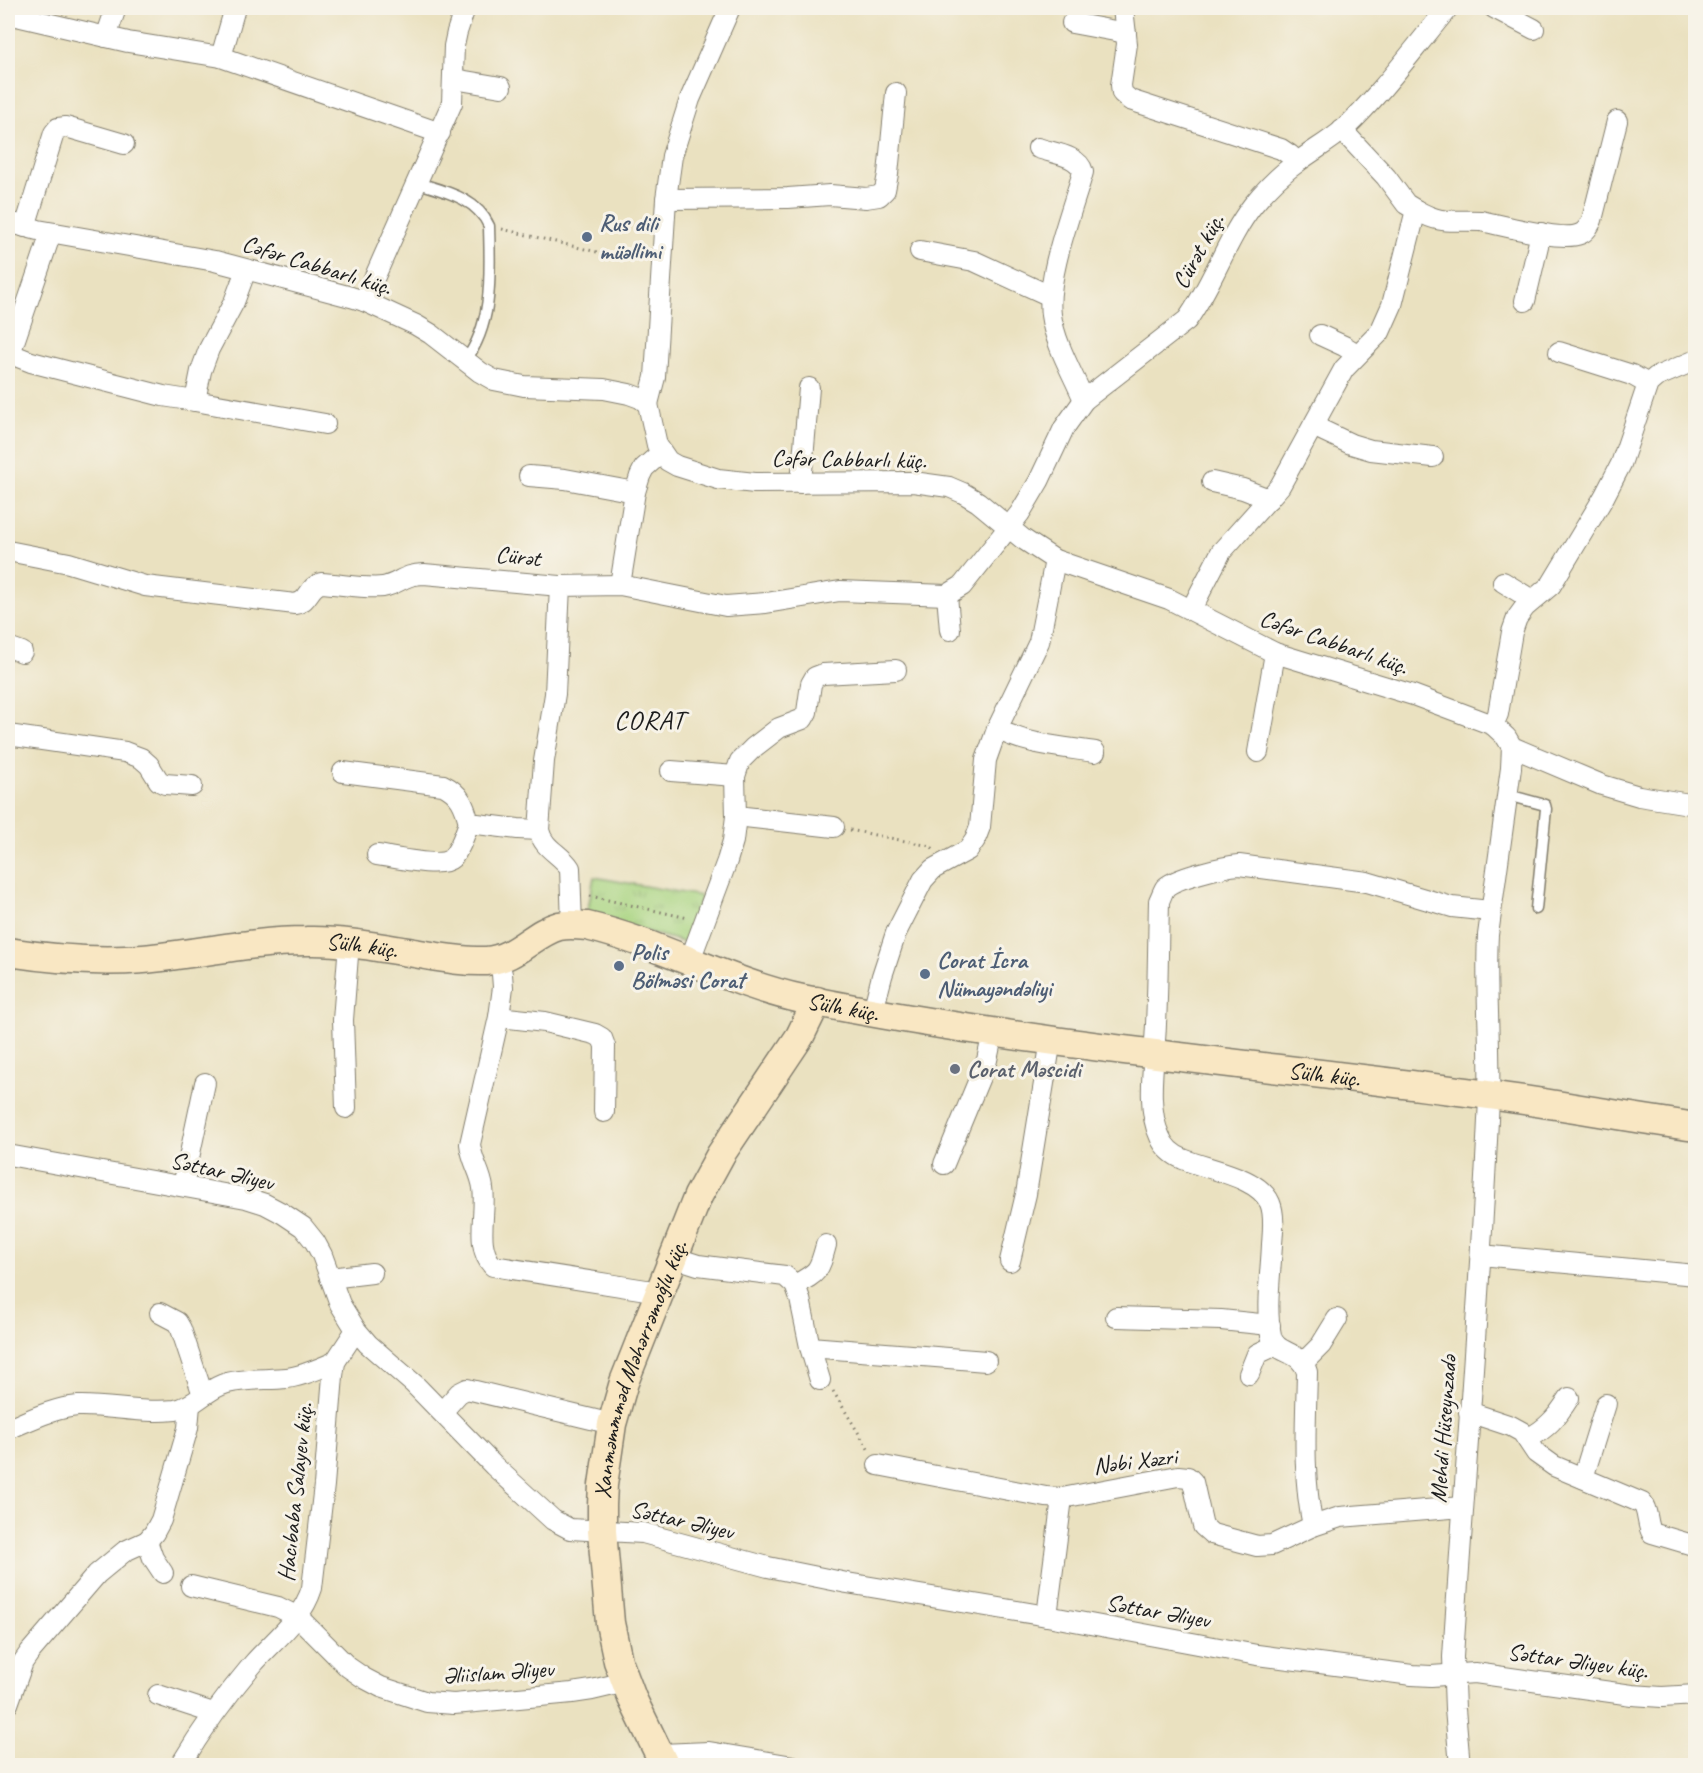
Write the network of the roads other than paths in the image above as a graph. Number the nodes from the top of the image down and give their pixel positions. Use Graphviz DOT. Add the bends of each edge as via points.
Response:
graph roads {
  1 [pos="116,8"];
  2 [pos="235,8"];
  3 [pos="465,8"];
  4 [pos="730,8"];
  5 [pos="1123,8"];
  6 [pos="1448,8"];
  7 [pos="1494,8"];
  8 [pos="8,14"];
  9 [pos="1072,23"];
  10 [pos="1534,29"];
  11 [pos="1126,33"];
  12 [pos="106,37"];
  13 [pos="221,57"];
  14 [pos="454,79"];
  15 [pos="501,87"];
  16 [pos="896,93"];
  17 [pos="1617,121"];
  18 [pos="1342,130"];
  19 [pos="440,133"];
  20 [pos="123,144"];
  21 [pos="1038,147"];
  22 [pos="1297,162"];
  23 [pos="416,182"];
  24 [pos="666,199"];
  25 [pos="1416,210"];
  26 [pos="16,224"];
  27 [pos="51,233"];
  28 [pos="1541,233"];
  29 [pos="920,252"];
  30 [pos="246,270"];
  31 [pos="1050,296"];
  32 [pos="364,301"];
  33 [pos="1525,301"];
  34 [pos="1320,335"];
  35 [pos="1559,352"];
  36 [pos="9,354"];
  37 [pos="1357,354"];
  38 [pos="1695,360"];
  39 [pos="465,361"];
  40 [pos="1648,384"];
  41 [pos="809,388"];
  42 [pos="1084,400"];
  43 [pos="195,401"];
  44 [pos="648,404"];
  45 [pos="325,423"];
  46 [pos="1313,426"];
  47 [pos="661,453"];
  48 [pos="1433,457"];
  49 [pos="529,476"];
  50 [pos="1212,482"];
  51 [pos="801,483"];
  52 [pos="635,492"];
  53 [pos="1269,499"];
  54 [pos="1008,528"];
  55 [pos="8,551"];
  56 [pos="1055,560"];
  57 [pos="1503,582"];
  58 [pos="620,585"];
  59 [pos="560,586"];
  60 [pos="947,595"];
  61 [pos="1532,600"];
  62 [pos="1191,610"];
  63 [pos="950,630"];
  64 [pos="1275,653"];
  65 [pos="896,670"];
  66 [pos="1493,725"];
  67 [pos="997,729"];
  68 [pos="8,735"];
  69 [pos="1512,747"];
  70 [pos="1095,752"];
  71 [pos="1258,752"];
  72 [pos="671,771"];
  73 [pos="343,772"];
  74 [pos="735,776"];
  75 [pos="192,786"];
  76 [pos="1508,795"];
  77 [pos="1695,805"];
  78 [pos="736,816"];
  79 [pos="469,823"];
  80 [pos="834,827"];
  81 [pos="539,830"];
  82 [pos="377,855"];
  83 [pos="1536,909"];
  84 [pos="1490,911"];
  85 [pos="572,925"];
  86 [pos="349,942"];
  87 [pos="8,952"];
  88 [pos="498,959"];
  89 [pos="690,960"];
  90 [pos="817,1001"];
  91 [pos="873,1011"];
  92 [pos="499,1017"];
  93 [pos="993,1032"];
  94 [pos="1051,1040"];
  95 [pos="1155,1054"];
  96 [pos="205,1083"];
  97 [pos="1489,1095"];
  98 [pos="346,1108"];
  99 [pos="604,1112"];
  100 [pos="1695,1127"];
  101 [pos="8,1155"];
  102 [pos="944,1164"];
  103 [pos="183,1186"];
  104 [pos="826,1245"];
  105 [pos="1481,1255"];
  106 [pos="673,1257"];
  107 [pos="1010,1260"];
  108 [pos="372,1273"];
  109 [pos="1695,1275"];
  110 [pos="330,1278"];
  111 [pos="795,1285"];
  112 [pos="659,1292"];
  113 [pos="160,1313"];
  114 [pos="1116,1317"];
  115 [pos="1337,1319"];
  116 [pos="1270,1325"];
  117 [pos="356,1330"];
  118 [pos="1276,1345"];
  119 [pos="810,1347"];
  120 [pos="986,1361"];
  121 [pos="335,1362"];
  122 [pos="1304,1362"];
  123 [pos="1249,1374"];
  124 [pos="820,1380"];
  125 [pos="1569,1398"];
  126 [pos="196,1400"];
  127 [pos="1606,1404"];
  128 [pos="442,1412"];
  129 [pos="1469,1412"];
  130 [pos="612,1424"];
  131 [pos="8,1429"];
  132 [pos="1527,1439"];
  133 [pos="878,1465"];
  134 [pos="1583,1478"];
  135 [pos="1062,1498"];
  136 [pos="1462,1507"];
  137 [pos="1313,1526"];
  138 [pos="602,1531"];
  139 [pos="147,1541"];
  140 [pos="1695,1546"];
  141 [pos="163,1573"];
  142 [pos="191,1586"];
  143 [pos="1047,1616"];
  144 [pos="298,1617"];
  145 [pos="1453,1675"];
  146 [pos="626,1682"];
  147 [pos="158,1695"];
  148 [pos="1695,1695"];
  149 [pos="8,1704"];
  150 [pos="213,1713"];
  151 [pos="663,1760"];
  152 [pos="180,1766"];
  153 [pos="793,1766"];
  154 [pos="1460,1766"];
  1 -- 12 [label="street"];
  2 -- 13 [label="street"];
  3 -- 14 [label="street" via="454,46"];
  4 -- 24 [label="street" via="684,117 672,156"];
  5 -- 11 [label="street"];
  6 -- 18 [label="street, Cürət küç."];
  7 -- 10 [label="street"];
  8 -- 12 [label="street"];
  9 -- 11 [label="street"];
  11 -- 22 [label="street" via="1122,93 1130,99 1281,149"];
  12 -- 13 [label="street"];
  13 -- 19 [label="street"];
  14 -- 15 [label="street"];
  14 -- 19 [label="street" via="452,103"];
  16 -- 24 [label="street" via="888,174 885,190 879,196"];
  17 -- 28 [label="street" via="1589,228 1574,236"];
  18 -- 22 [label="street, Cürət küç."];
  18 -- 25 [label="street" via="1406,204"];
  19 -- 23 [label="street"];
  20 -- 26 [label="street" via="58,128"];
  21 -- 31 [label="street" via="1076,160 1083,172"];
  22 -- 42 [label="street, Cürət küç." via="1268,188 1243,219 1187,320"];
  23 -- 32 [label="street"];
  23 -- 39 [label="lane" via="461,197 476,207 489,226 490,274 485,318 476,347"];
  24 -- 44 [label="street" via="655,377"];
  25 -- 28 [label="street" via="1440,221 1481,221"];
  25 -- 37 [label="street" via="1392,305 1380,332"];
  26 -- 27 [label="street, Cəfər Cabbarlı küç."];
  27 -- 30 [label="street, Cəfər Cabbarlı küç." via="190,256"];
  27 -- 36 [label="street"];
  28 -- 33 [label="street"];
  29 -- 31 [label="street" via="974,261"];
  30 -- 32 [label="street, Cəfər Cabbarlı küç."];
  30 -- 43 [label="street" via="209,349"];
  31 -- 42 [label="street" via="1055,333"];
  32 -- 39 [label="street, Cəfər Cabbarlı küç." via="431,334"];
  34 -- 37 [label="street"];
  35 -- 40 [label="street" via="1632,375"];
  36 -- 43 [label="street"];
  37 -- 46 [label="street" via="1344,369"];
  38 -- 40 [label="street"];
  39 -- 44 [label="street, Cəfər Cabbarlı küç." via="494,380 510,385 604,389 629,394"];
  40 -- 61 [label="street" via="1621,464 1604,497 1551,585"];
  41 -- 51 [label="street"];
  42 -- 54 [label="street, Cürət küç."];
  43 -- 45 [label="street"];
  44 -- 47 [label="street"];
  46 -- 48 [label="street" via="1371,450"];
  46 -- 53 [label="street" via="1281,486"];
  47 -- 51 [label="street, Cəfər Cabbarlı küç." via="677,466 718,479"];
  47 -- 52 [label="street" via="644,468"];
  49 -- 52 [label="street"];
  50 -- 53 [label="street"];
  51 -- 54 [label="street, Cəfər Cabbarlı küç." via="913,482 949,487 978,502"];
  52 -- 58 [label="street"];
  53 -- 62 [label="street" via="1221,552"];
  54 -- 56 [label="street, Cəfər Cabbarlı küç."];
  54 -- 60 [label="street" via="962,586"];
  55 -- 59 [label="street, Cürət" via="69,562 145,586 295,604 302,603 313,587 321,583 382,587 414,574"];
  56 -- 62 [label="street, Cəfər Cabbarlı küç." via="1151,591"];
  56 -- 67 [label="street" via="1039,642"];
  57 -- 61 [label="street"];
  58 -- 59 [label="street, Cürət"];
  58 -- 60 [label="street, Cürət" via="726,606 840,591"];
  59 -- 81 [label="street" via="555,694 544,761"];
  60 -- 63 [label="street"];
  61 -- 66 [label="street" via="1517,618 1512,632"];
  62 -- 64 [label="street, Cəfər Cabbarlı küç."];
  64 -- 66 [label="street, Cəfər Cabbarlı küç." via="1413,695"];
  64 -- 71 [label="street"];
  65 -- 74 [label="street" via="815,677 803,719 779,728 753,748 740,761"];
  66 -- 69 [label="street, Cəfər Cabbarlı küç."];
  67 -- 70 [label="street" via="1036,743"];
  67 -- 91 [label="street" via="986,760 980,827 975,840 968,850 933,869 924,880 897,933"];
  68 -- 75 [label="street" via="125,752 141,758 159,781"];
  69 -- 76 [label="street, Mehdi Hüseynzadə"];
  69 -- 77 [label="street, Cəfər Cabbarlı küç." via="1639,796"];
  72 -- 74 [label="street"];
  73 -- 79 [label="street" via="443,785 465,806"];
  74 -- 78 [label="street"];
  76 -- 83 [label="lane" via="1537,801 1546,809"];
  76 -- 84 [label="street, Mehdi Hüseynzadə"];
  78 -- 80 [label="street"];
  78 -- 89 [label="street" via="728,861"];
  79 -- 81 [label="street"];
  79 -- 82 [label="street" via="451,860 438,864"];
  81 -- 85 [label="street" via="545,845 570,868"];
  84 -- 95 [label="street" via="1452,907 1367,882 1246,866 1229,866 1175,880 1165,888 1159,901"];
  84 -- 97 [label="street, Mehdi Hüseynzadə" via="1486,962"];
  85 -- 88 [label="street, Sülh küç." via="551,929 515,953"];
  85 -- 89 [label="street, Sülh küç." via="602,930"];
  86 -- 87 [label="street, Sülh küç." via="270,942 114,961 63,960"];
  86 -- 88 [label="street, Sülh küç." via="453,959"];
  86 -- 98 [label="street" via="343,1020"];
  88 -- 92 [label="street" via="503,987"];
  89 -- 90 [label="street, Sülh küç." via="759,987"];
  90 -- 91 [label="street, Sülh küç."];
  90 -- 106 [label="street, Xanməmmməd Məhərrəmoğlu küç." via="800,1036 710,1172"];
  91 -- 93 [label="street, Sülh küç."];
  92 -- 99 [label="street" via="545,1022 602,1038"];
  92 -- 112 [label="street" via="470,1144 484,1190 486,1259 493,1266"];
  93 -- 94 [label="street, Sülh küç."];
  93 -- 102 [label="street" via="987,1060"];
  94 -- 95 [label="street, Sülh küç."];
  94 -- 107 [label="street" via="1026,1194"];
  95 -- 97 [label="street, Sülh küç."];
  95 -- 116 [label="street" via="1154,1114 1166,1148 1180,1158 1252,1184 1270,1204"];
  96 -- 103 [label="street"];
  97 -- 100 [label="street, Sülh küç."];
  97 -- 105 [label="street, Mehdi Hüseynzadə"];
  101 -- 103 [label="street, Səttar Əliyev"];
  103 -- 110 [label="street, Səttar Əliyev" via="246,1198 282,1213 303,1227 315,1242"];
  104 -- 111 [label="street" via="820,1267"];
  105 -- 109 [label="street"];
  105 -- 129 [label="street, Mehdi Hüseynzadə"];
  106 -- 111 [label="street" via="698,1265 785,1276"];
  106 -- 112 [label="street, Xanməmmməd Məhərrəmoğlu küç."];
  108 -- 110 [label="street"];
  110 -- 117 [label="street, Səttar Əliyev"];
  111 -- 119 [label="street"];
  112 -- 130 [label="street, Xanməmmməd Məhərrəmoğlu küç."];
  113 -- 126 [label="street" via="177,1322 181,1329"];
  114 -- 116 [label="street"];
  115 -- 122 [label="street" via="1321,1345"];
  116 -- 118 [label="street"];
  117 -- 121 [label="street, Hacıbaba Salayev küç."];
  117 -- 128 [label="street, Səttar Əliyev"];
  118 -- 122 [label="street"];
  118 -- 123 [label="street" via="1257,1354"];
  119 -- 120 [label="street"];
  119 -- 124 [label="street"];
  121 -- 126 [label="street" via="289,1378 227,1383"];
  121 -- 144 [label="street, Hacıbaba Salayev küç." via="312,1588"];
  122 -- 137 [label="street" via="1307,1499"];
  125 -- 132 [label="street" via="1554,1421"];
  126 -- 131 [label="street" via="177,1410 159,1411 78,1406"];
  126 -- 139 [label="street" via="161,1520"];
  127 -- 134 [label="street"];
  128 -- 130 [label="street" via="467,1389"];
  128 -- 138 [label="street, Səttar Əliyev" via="553,1520 570,1529"];
  129 -- 132 [label="street" via="1511,1426"];
  129 -- 136 [label="street, Mehdi Hüseynzadə"];
  130 -- 138 [label="street, Xanməmmməd Məhərrəmoğlu küç." via="603,1485"];
  132 -- 134 [label="street" via="1543,1459"];
  133 -- 135 [label="street, Nəbi Xəzri"];
  134 -- 140 [label="street" via="1642,1503 1652,1533"];
  135 -- 137 [label="street, Nəbi Xəzri" via="1188,1477 1193,1482 1203,1526 1212,1534 1257,1546 1272,1545"];
  135 -- 143 [label="street"];
  136 -- 137 [label="street, Nəbi Xəzri" via="1340,1517"];
  136 -- 145 [label="street, Mehdi Hüseynzadə"];
  138 -- 143 [label="street, Səttar Əliyev" via="643,1533 768,1567"];
  138 -- 146 [label="street, Xanməmmməd Məhərrəmoğlu küç." via="610,1623"];
  139 -- 141 [label="street"];
  139 -- 149 [label="street" via="126,1551 97,1574 30,1652"];
  142 -- 144 [label="street, Əliislam Əliyev" via="278,1607"];
  143 -- 145 [label="street, Səttar Əliyev" via="1257,1655 1412,1675"];
  144 -- 146 [label="street, Əliislam Əliyev" via="364,1678 427,1702 454,1704 572,1693"];
  144 -- 150 [label="street, Hacıbaba Salayev küç."];
  145 -- 148 [label="street, Səttar Əliyev küç." via="1475,1673 1632,1695"];
  145 -- 154 [label="street, Mehdi Hüseynzadə"];
  146 -- 151 [label="street, Xanməmmməd Məhərrəmoğlu küç."];
  147 -- 150 [label="street"];
  150 -- 152 [label="street, Hacıbaba Salayev küç."];
  151 -- 153 [label="street" via="709,1752"];
}
